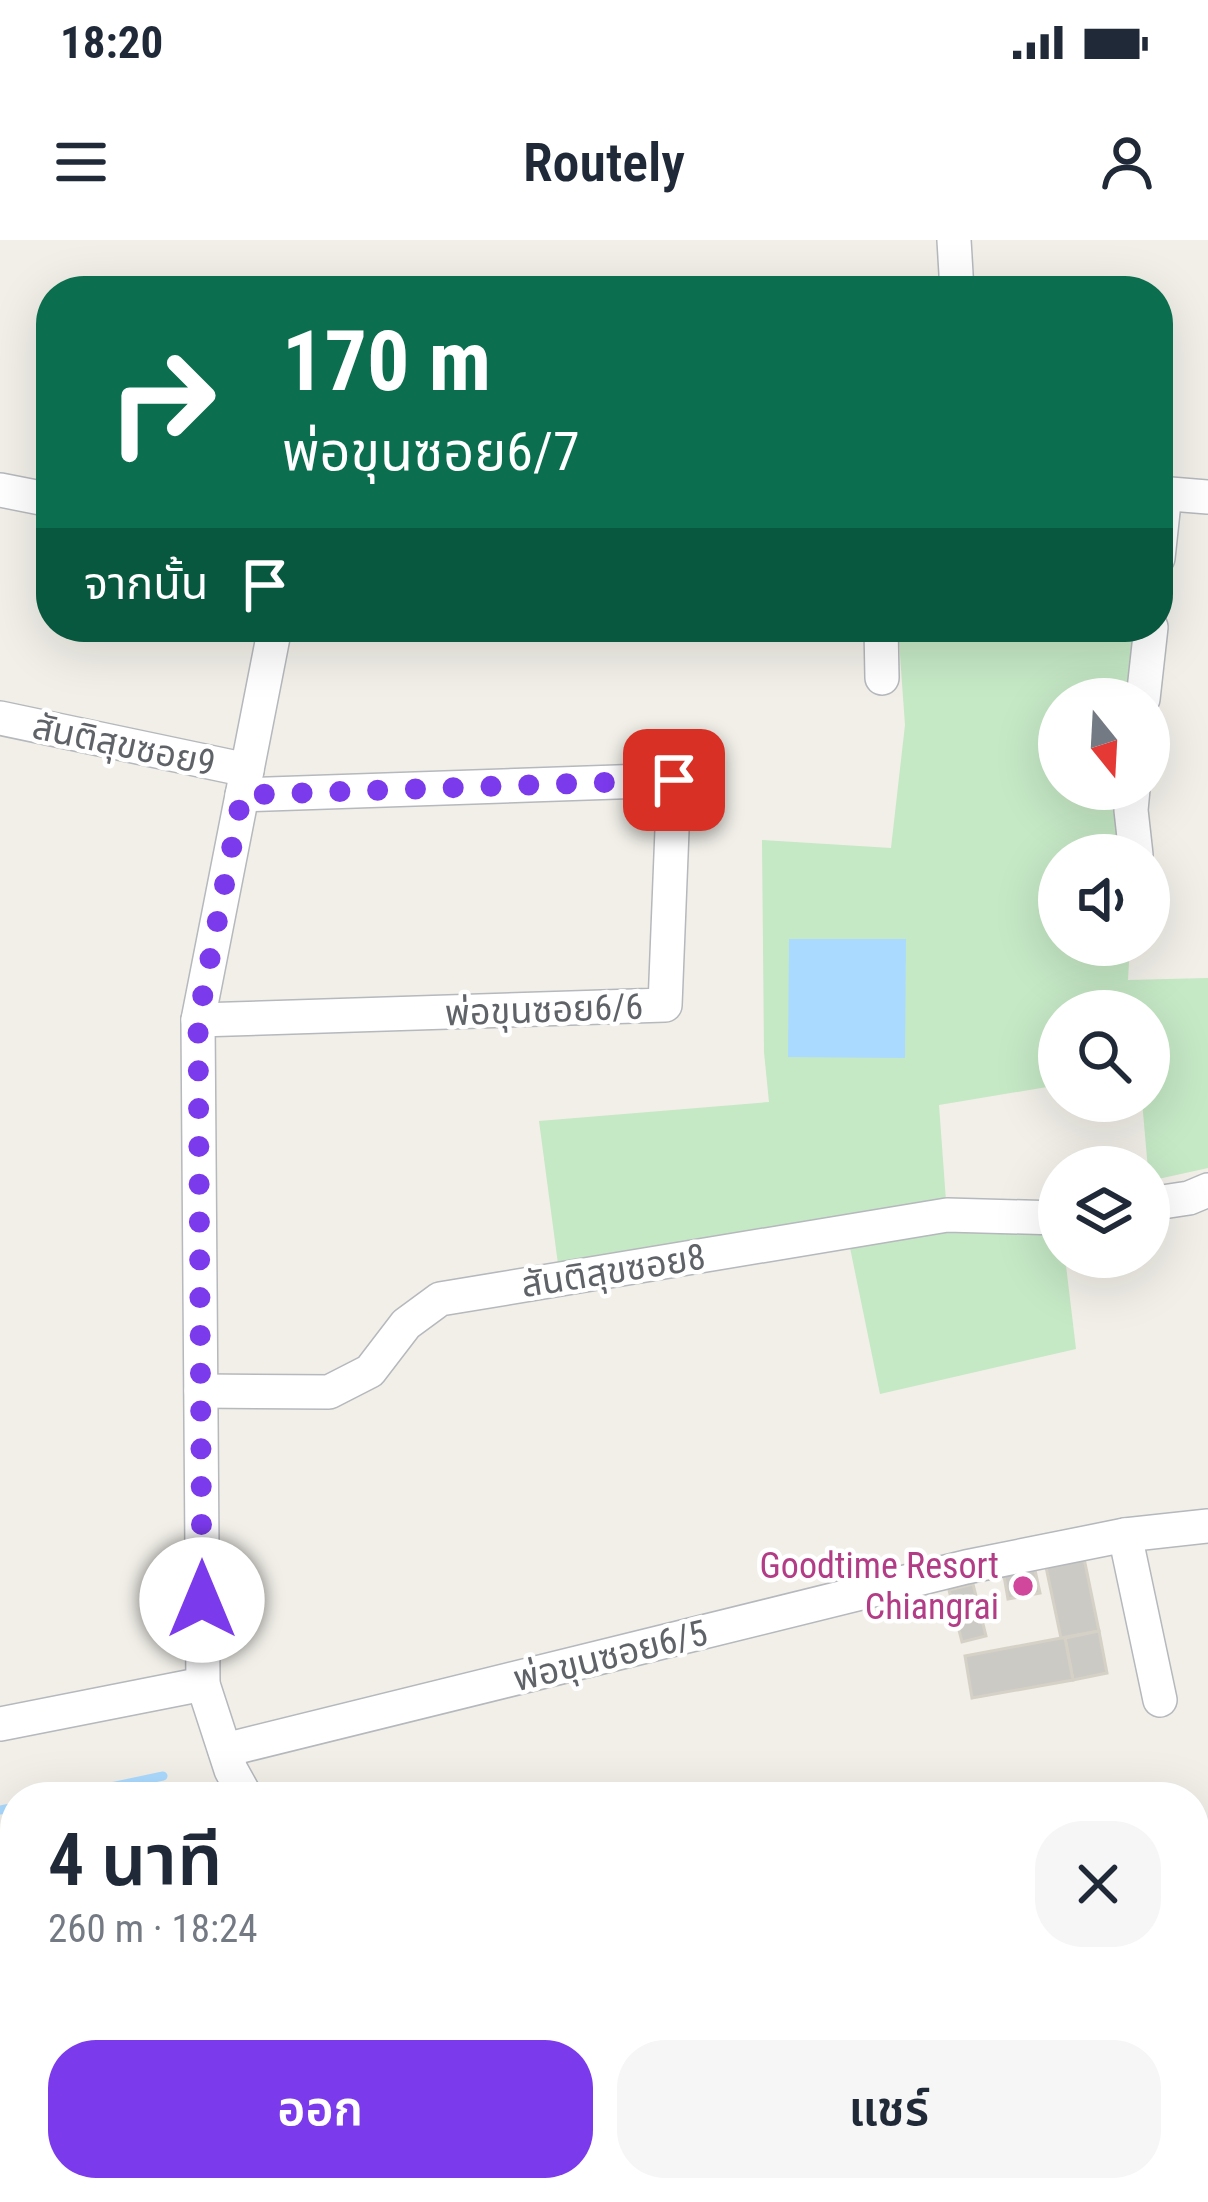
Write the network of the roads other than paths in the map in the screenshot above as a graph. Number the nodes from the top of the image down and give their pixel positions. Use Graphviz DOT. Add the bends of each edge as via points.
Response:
graph roads {
  1 [pos="954,240"];
  2 [pos="956,276"];
  3 [pos="0,490"];
  4 [pos="1173,494"];
  5 [pos="36,497"];
  6 [pos="1208,497"];
  7 [pos="272,642"];
  8 [pos="880,642"];
  9 [pos="1149,642"];
  10 [pos="881,678"];
  11 [pos="1145,678"];
  12 [pos="0,718"];
  13 [pos="674,780"];
  14 [pos="245,783"];
  15 [pos="198,1020"];
  16 [pos="1208,1190"];
  17 [pos="1170,1201"];
  18 [pos="1038,1217"];
  19 [pos="201,1391"];
  20 [pos="1208,1526"];
  21 [pos="1125,1535"];
  22 [pos="203,1684"];
  23 [pos="1160,1700"];
  24 [pos="0,1724"];
  25 [pos="225,1750"];
  26 [pos="239,1782"];
  1 -- 2 [label="street"];
  3 -- 5 [label="street"];
  4 -- 6 [label="street"];
  7 -- 14 [label="street"];
  8 -- 10 [label="street"];
  9 -- 11 [label="street"];
  12 -- 14 [label="street, สันติสุขซอย9"];
  13 -- 14 [label="street, สันติสุขซอย9"];
  13 -- 15 [label="street, พ่อขุนซอย6/6" via="665,1005"];
  14 -- 15 [label="street"];
  15 -- 19 [label="street"];
  16 -- 17 [label="street"];
  18 -- 19 [label="street, สันติสุขซอย8" via="947,1215 440,1299 406,1324 370,1371 329,1392"];
  19 -- 22 [label="street"];
  20 -- 21 [label="street, พ่อขุนซอย6/5"];
  21 -- 23 [label="street"];
  21 -- 25 [label="street, พ่อขุนซอย6/5"];
  22 -- 24 [label="street"];
  22 -- 25 [label="street"];
  25 -- 26 [label="street"];
}
